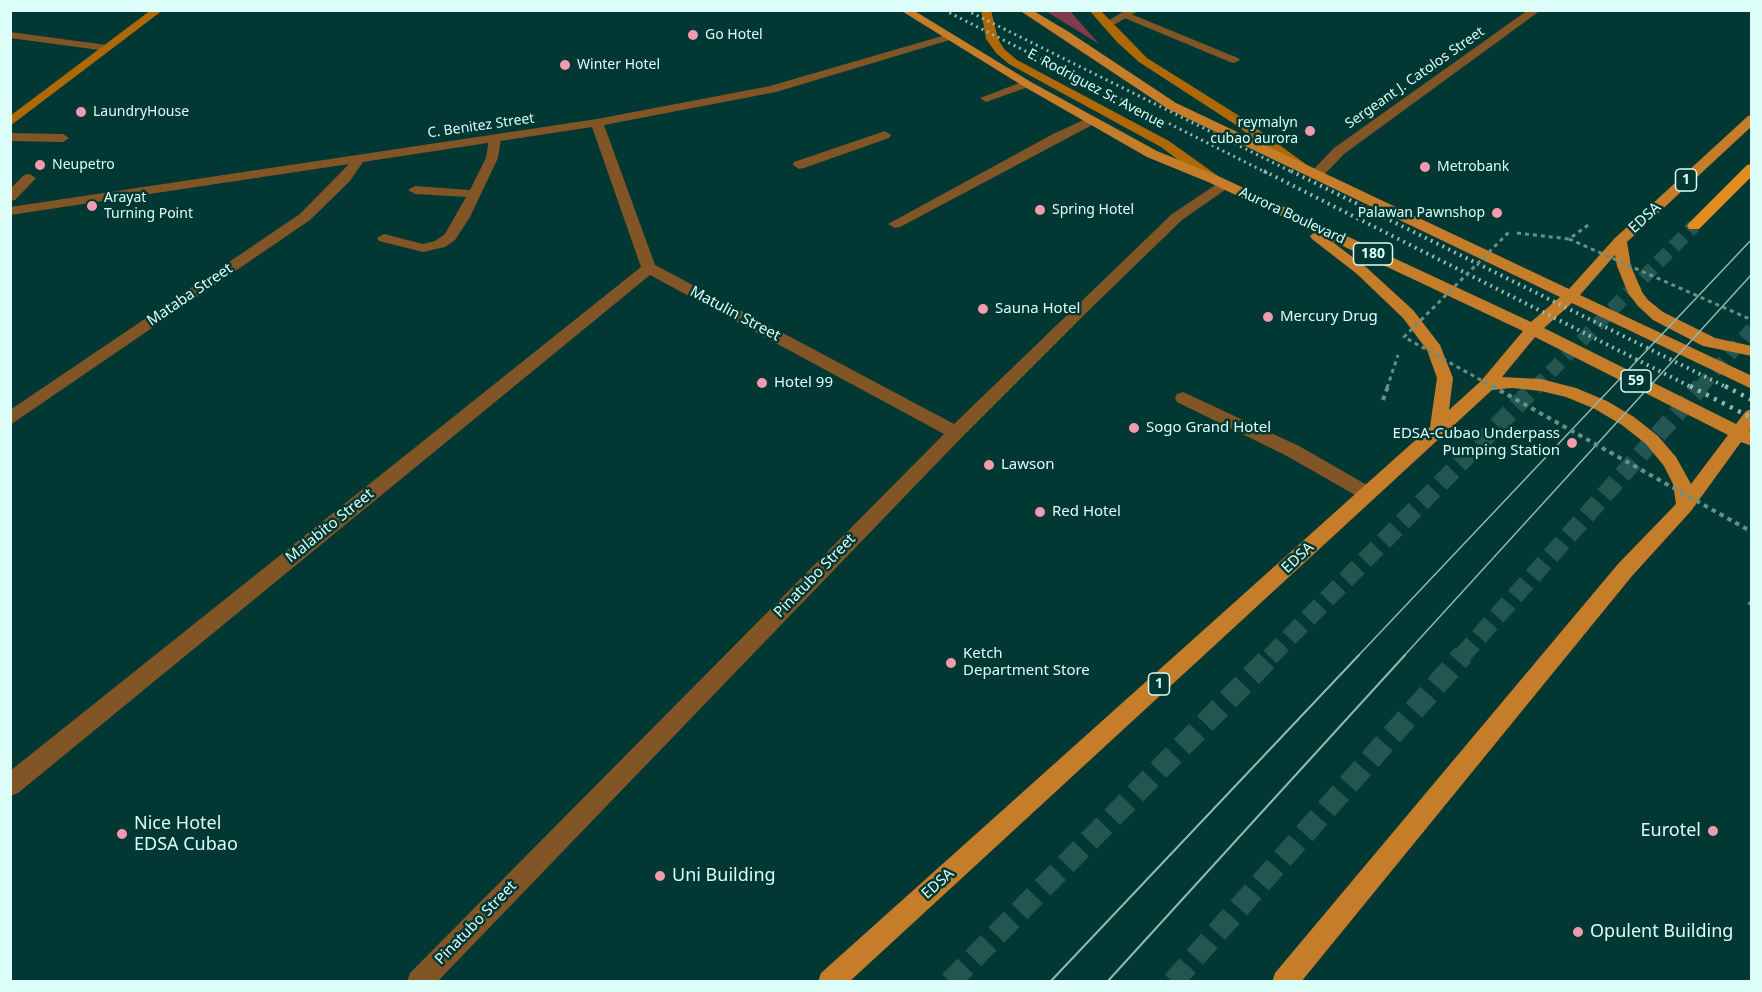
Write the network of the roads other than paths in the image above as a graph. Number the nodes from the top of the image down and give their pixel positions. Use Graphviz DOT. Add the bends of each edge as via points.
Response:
graph roads {
  1 [pos="158,10"];
  2 [pos="905,10"];
  3 [pos="986,10"];
  4 [pos="1024,10"];
  5 [pos="1094,10"];
  6 [pos="1536,10"];
  7 [pos="1131,13"];
  8 [pos="1106,25"];
  9 [pos="10,35"];
  10 [pos="949,38"];
  11 [pos="107,48"];
  12 [pos="1234,60"];
  13 [pos="1027,84"];
  14 [pos="986,98"];
  15 [pos="1089,102"];
  16 [pos="1074,110"];
  17 [pos="1752,119"];
  18 [pos="1092,120"];
  19 [pos="10,122"];
  20 [pos="597,123"];
  21 [pos="885,135"];
  22 [pos="10,137"];
  23 [pos="63,138"];
  24 [pos="495,139"];
  25 [pos="359,159"];
  26 [pos="799,165"];
  27 [pos="1752,168"];
  28 [pos="1311,173"];
  29 [pos="29,178"];
  30 [pos="1219,182"];
  31 [pos="415,190"];
  32 [pos="474,194"];
  33 [pos="10,197"];
  34 [pos="10,211"];
  35 [pos="1293,217"];
  36 [pos="895,224"];
  37 [pos="1694,226"];
  38 [pos="384,237"];
  39 [pos="1620,241"];
  40 [pos="650,268"];
  41 [pos="1570,297"];
  42 [pos="1533,329"];
  43 [pos="1752,351"];
  44 [pos="1752,383"];
  45 [pos="1486,385"];
  46 [pos="1183,398"];
  47 [pos="1752,415"];
  48 [pos="10,419"];
  49 [pos="1438,429"];
  50 [pos="962,436"];
  51 [pos="1745,437"];
  52 [pos="1368,494"];
  53 [pos="1685,506"];
  54 [pos="10,785"];
  55 [pos="419,981"];
  56 [pos="830,981"];
  57 [pos="1284,981"];
  1 -- 11 [label="main road"];
  2 -- 10 [label="main road, Aurora Boulevard / 180"];
  3 -- 15 [label="main road, E. Rodriguez Sr. Avenue" via="992,39 1000,51 1013,62"];
  4 -- 28 [label="main road" via="1143,89"];
  5 -- 8 [label="main road"];
  6 -- 28 [label="street, Sergeant J. Catolos Street"];
  7 -- 8 [label="street"];
  7 -- 12 [label="street"];
  8 -- 28 [label="main road" via="1143,60"];
  9 -- 11 [label="street"];
  10 -- 13 [label="main road, Aurora Boulevard / 180"];
  10 -- 20 [label="street, C. Benitez Street" via="772,89"];
  11 -- 19 [label="main road"];
  13 -- 14 [label="street"];
  13 -- 16 [label="main road, Aurora Boulevard / 180"];
  15 -- 16 [label="main road"];
  15 -- 30 [label="main road, E. Rodriguez Sr. Avenue" via="1166,144"];
  16 -- 18 [label="main road, Aurora Boulevard / 180"];
  17 -- 39 [label="main road, EDSA / 1"];
  18 -- 30 [label="main road, Aurora Boulevard / 180" via="1152,154"];
  18 -- 36 [label="street"];
  20 -- 24 [label="street, C. Benitez Street"];
  20 -- 40 [label="street"];
  21 -- 26 [label="street"];
  22 -- 23 [label="street"];
  24 -- 25 [label="street, C. Benitez Street"];
  24 -- 32 [label="street" via="492,158"];
  25 -- 34 [label="street, C. Benitez Street"];
  25 -- 48 [label="street, Mataba Street" via="305,217"];
  27 -- 37 [label="highway"];
  28 -- 41 [label="main road"];
  29 -- 33 [label="street"];
  30 -- 35 [label="main road, Aurora Boulevard / 180"];
  30 -- 50 [label="street, Pinatubo Street" via="1177,217"];
  31 -- 32 [label="street"];
  32 -- 38 [label="street" via="450,237 440,244 423,248"];
  35 -- 42 [label="main road, Aurora Boulevard / 180"];
  35 -- 49 [label="main road" via="1362,271 1408,314 1434,349 1445,378"];
  39 -- 41 [label="main road, EDSA / 1"];
  39 -- 43 [label="main road" via="1624,266 1635,293 1658,316 1709,342"];
  40 -- 50 [label="street, Matulin Street"];
  40 -- 54 [label="street, Malabito Street"];
  41 -- 42 [label="main road, EDSA / 1"];
  41 -- 44 [label="main road"];
  42 -- 45 [label="main road, EDSA / 1"];
  42 -- 51 [label="main road, Aurora Boulevard / 59"];
  45 -- 49 [label="main road, EDSA / 1"];
  45 -- 53 [label="main road" via="1512,382 1570,392 1628,421 1652,440 1670,462 1682,484"];
  46 -- 52 [label="street" via="1293,450"];
  47 -- 51 [label="main road"];
  49 -- 52 [label="main road, EDSA / 1"];
  50 -- 55 [label="street, Pinatubo Street"];
  51 -- 53 [label="main road"];
  52 -- 56 [label="main road, EDSA / 1"];
  53 -- 57 [label="main road" via="1625,570"];
}
